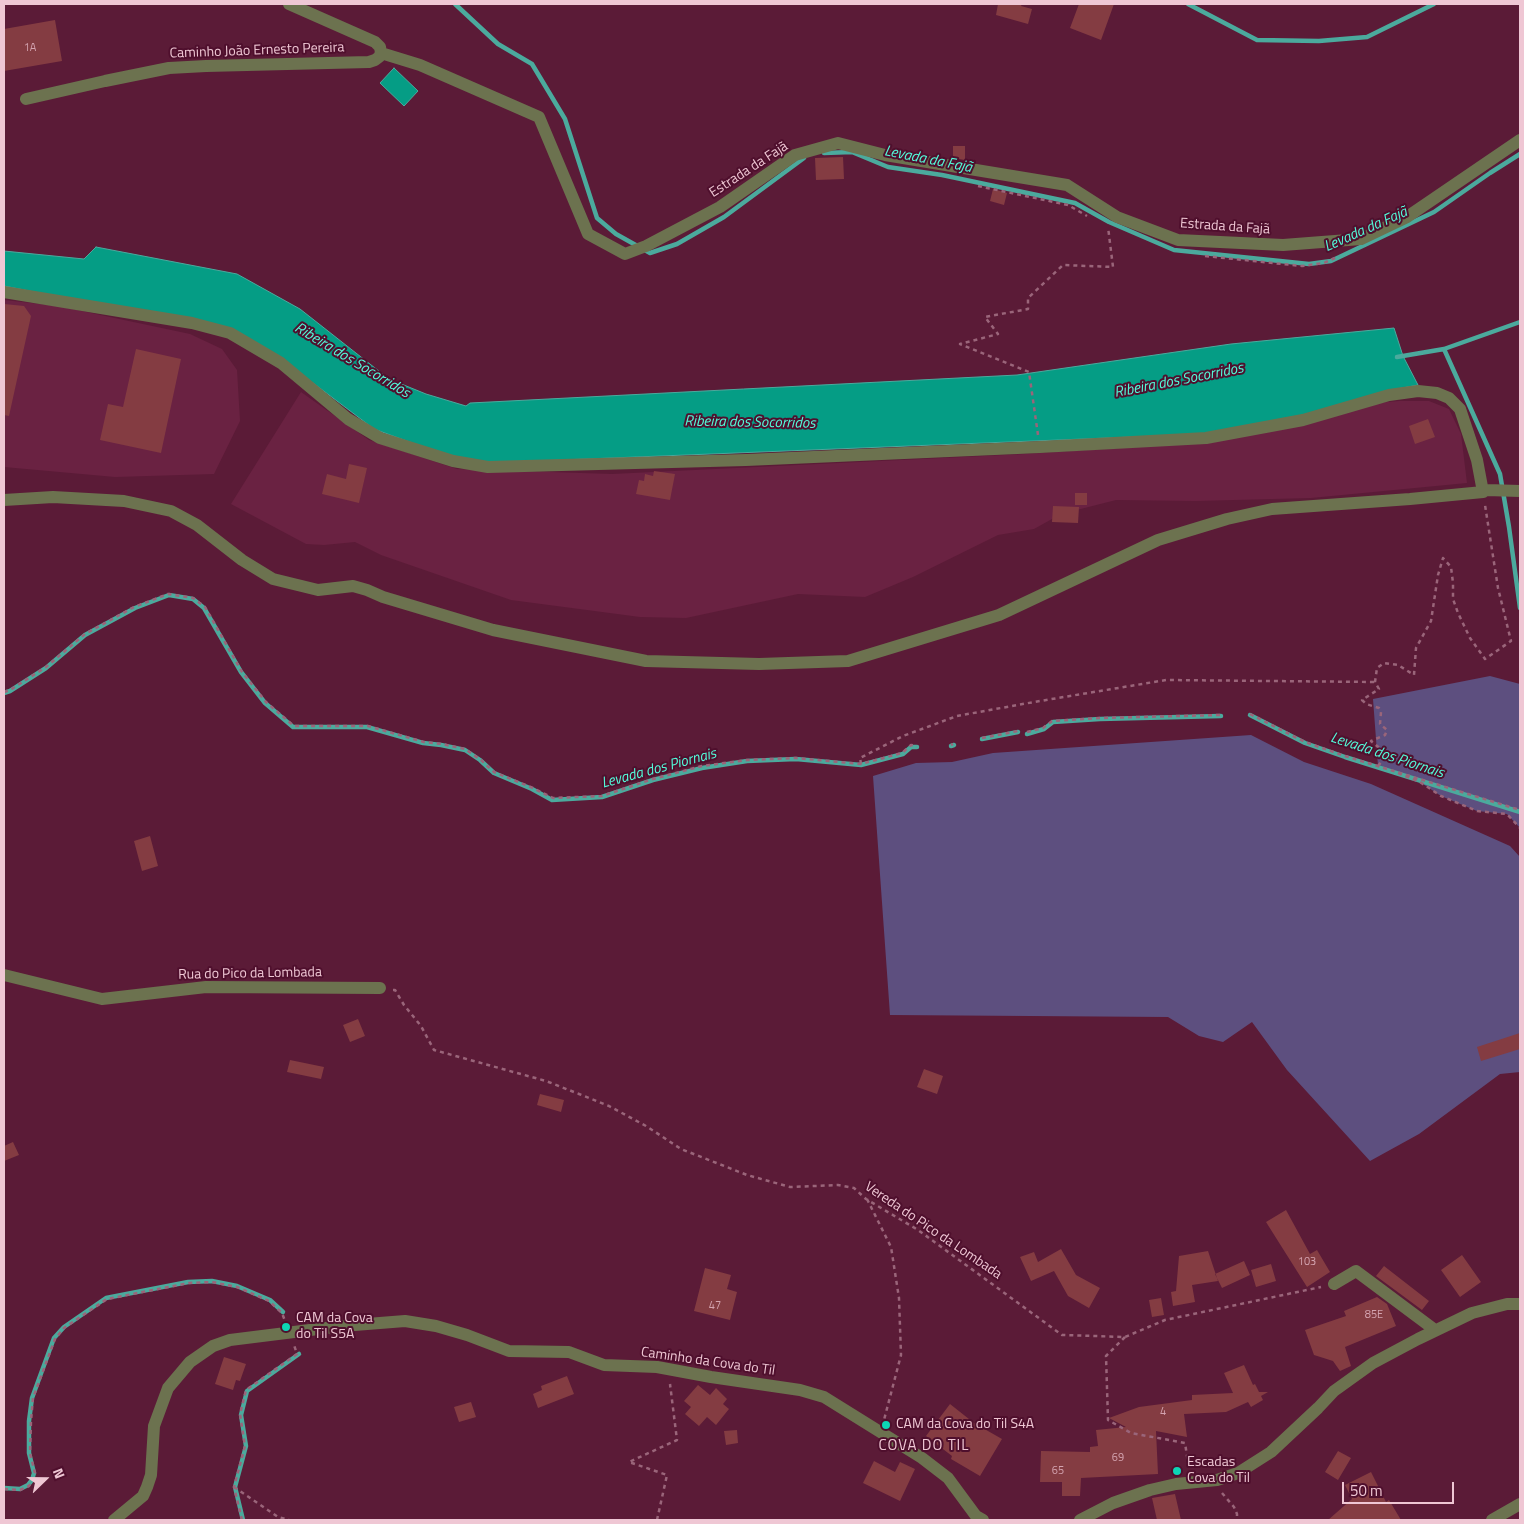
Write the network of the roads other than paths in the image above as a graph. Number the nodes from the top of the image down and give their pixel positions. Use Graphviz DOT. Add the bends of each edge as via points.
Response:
graph roads {
  1 [pos="289,4"];
  2 [pos="381,53"];
  3 [pos="26,99"];
  4 [pos="1520,140"];
  5 [pos="4,292"];
  6 [pos="1484,491"];
  7 [pos="1520,491"];
  8 [pos="4,500"];
  9 [pos="4,975"];
  10 [pos="380,988"];
  11 [pos="1334,1284"];
  12 [pos="1520,1304"];
  13 [pos="1436,1330"];
  14 [pos="1520,1504"];
  15 [pos="114,1520"];
  16 [pos="983,1520"];
  17 [pos="1080,1520"];
  18 [pos="1492,1520"];
  1 -- 2 [label="street, Caminho João Ernesto Pereira" via="375,42"];
  2 -- 3 [label="street, Caminho João Ernesto Pereira" via="369,62 169,68"];
  2 -- 4 [label="street, Estrada da Fajã" via="420,65 538,116 588,234 625,254 720,208 795,155 838,143 884,154 1067,185 1114,224 1178,240 1283,245 1361,239 1407,217"];
  5 -- 6 [label="street" via="192,323 230,334 281,363 348,419 380,438 453,461 488,467 746,460 1206,438 1302,420 1389,395 1418,391 1449,398 1460,409"];
  6 -- 7 [label="street"];
  6 -- 8 [label="street" via="1272,509 1227,519 1158,540 999,615 848,661 759,664 646,661 492,630 353,586 318,590 274,578 171,511 124,501 53,497"];
  9 -- 10 [label="street, Rua do Pico da Lombada" via="102,999 206,987"];
  11 -- 13 [label="street" via="1356,1271"];
  12 -- 13 [label="street" via="1472,1313"];
  13 -- 17 [label="street" via="1373,1363 1334,1391 1271,1452 1238,1473 1217,1480 1176,1484 1135,1496"];
  14 -- 18 [label="street"];
  15 -- 16 [label="street, Caminho da Cova do Til" via="143,1496 147,1487 151,1475 154,1426 168,1388 190,1362 213,1346 230,1340 405,1321 451,1330 509,1351 569,1352 604,1365 657,1367 800,1390 824,1397 881,1431 948,1478 976,1516"];
}
